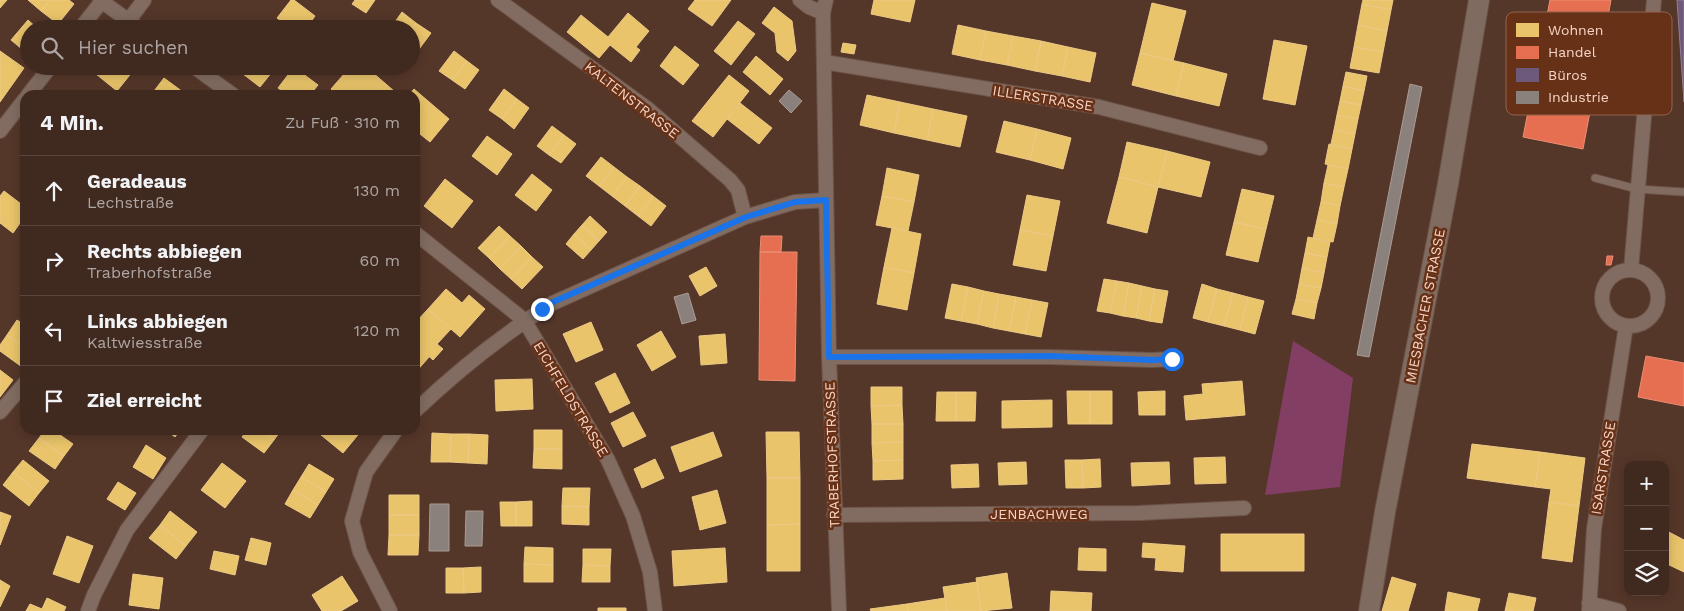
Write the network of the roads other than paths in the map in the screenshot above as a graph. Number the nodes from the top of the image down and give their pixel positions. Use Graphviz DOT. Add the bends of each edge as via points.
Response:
graph roads {
  1 [pos="144,0"];
  2 [pos="498,0"];
  3 [pos="800,0"];
  4 [pos="1479,0"];
  5 [pos="101,1"];
  6 [pos="825,6"];
  7 [pos="87,20"];
  8 [pos="128,20"];
  9 [pos="137,20"];
  10 [pos="824,62"];
  11 [pos="44,75"];
  12 [pos="205,75"];
  13 [pos="32,90"];
  14 [pos="226,90"];
  15 [pos="20,105"];
  16 [pos="1644,115"];
  17 [pos="0,131"];
  18 [pos="1260,148"];
  19 [pos="1595,178"];
  20 [pos="1637,189"];
  21 [pos="1684,192"];
  22 [pos="826,200"];
  23 [pos="746,217"];
  24 [pos="420,237"];
  25 [pos="1631,270"];
  26 [pos="524,320"];
  27 [pos="1626,326"];
  28 [pos="829,357"];
  29 [pos="1172,359"];
  30 [pos="20,389"];
  31 [pos="420,406"];
  32 [pos="0,412"];
  33 [pos="198,435"];
  34 [pos="391,435"];
  35 [pos="1244,508"];
  36 [pos="834,515"];
  37 [pos="1589,607"];
  38 [pos="88,611"];
  39 [pos="390,611"];
  40 [pos="655,611"];
  41 [pos="839,611"];
  42 [pos="1370,611"];
  43 [pos="1619,611"];
  1 -- 9 [label="street"];
  2 -- 23 [label="street, KALTENSTRASSE" via="648,109 730,180 738,190"];
  3 -- 6 [label="street" via="809,7"];
  4 -- 42 [label="main road, MIESBACHER STRASSE" via="1448,184 1385,512"];
  5 -- 7 [label="street"];
  5 -- 8 [label="street"];
  6 -- 10 [label="street, TRABERHOFSTRASSE"];
  10 -- 18 [label="street, ILLERSTRASSE" via="1099,107"];
  10 -- 22 [label="street, TRABERHOFSTRASSE"];
  11 -- 13 [label="street"];
  12 -- 14 [label="street"];
  15 -- 17 [label="street"];
  16 -- 20 [label="street"];
  19 -- 20 [label="lane"];
  20 -- 21 [label="lane"];
  20 -- 25 [label="street"];
  22 -- 23 [label="street" via="795,202"];
  22 -- 28 [label="street, TRABERHOFSTRASSE"];
  23 -- 26 [label="street" via="553,302"];
  24 -- 26 [label="street, EICHFELDSTRASSE"];
  25 -- 27 [label="street" via="1607,282 1602,300 1609,317"];
  25 -- 27 [label="street" via="1648,277 1654,284 1658,301 1655,310 1643,323"];
  26 -- 31 [label="street" via="449,378"];
  26 -- 40 [label="street, EICHFELDSTRASSE" via="608,460 633,516 650,572"];
  27 -- 37 [label="street, ISARSTRASSE" via="1594,529"];
  28 -- 29 [label="street"];
  28 -- 36 [label="street, TRABERHOFSTRASSE"];
  30 -- 32 [label="street"];
  33 -- 38 [label="street" via="127,530"];
  34 -- 39 [label="street" via="366,472 352,521 360,552"];
  35 -- 36 [label="street, JENBACHWEG" via="1139,513"];
  36 -- 41 [label="street, TRABERHOFSTRASSE"];
  37 -- 43 [label="street"];
}
